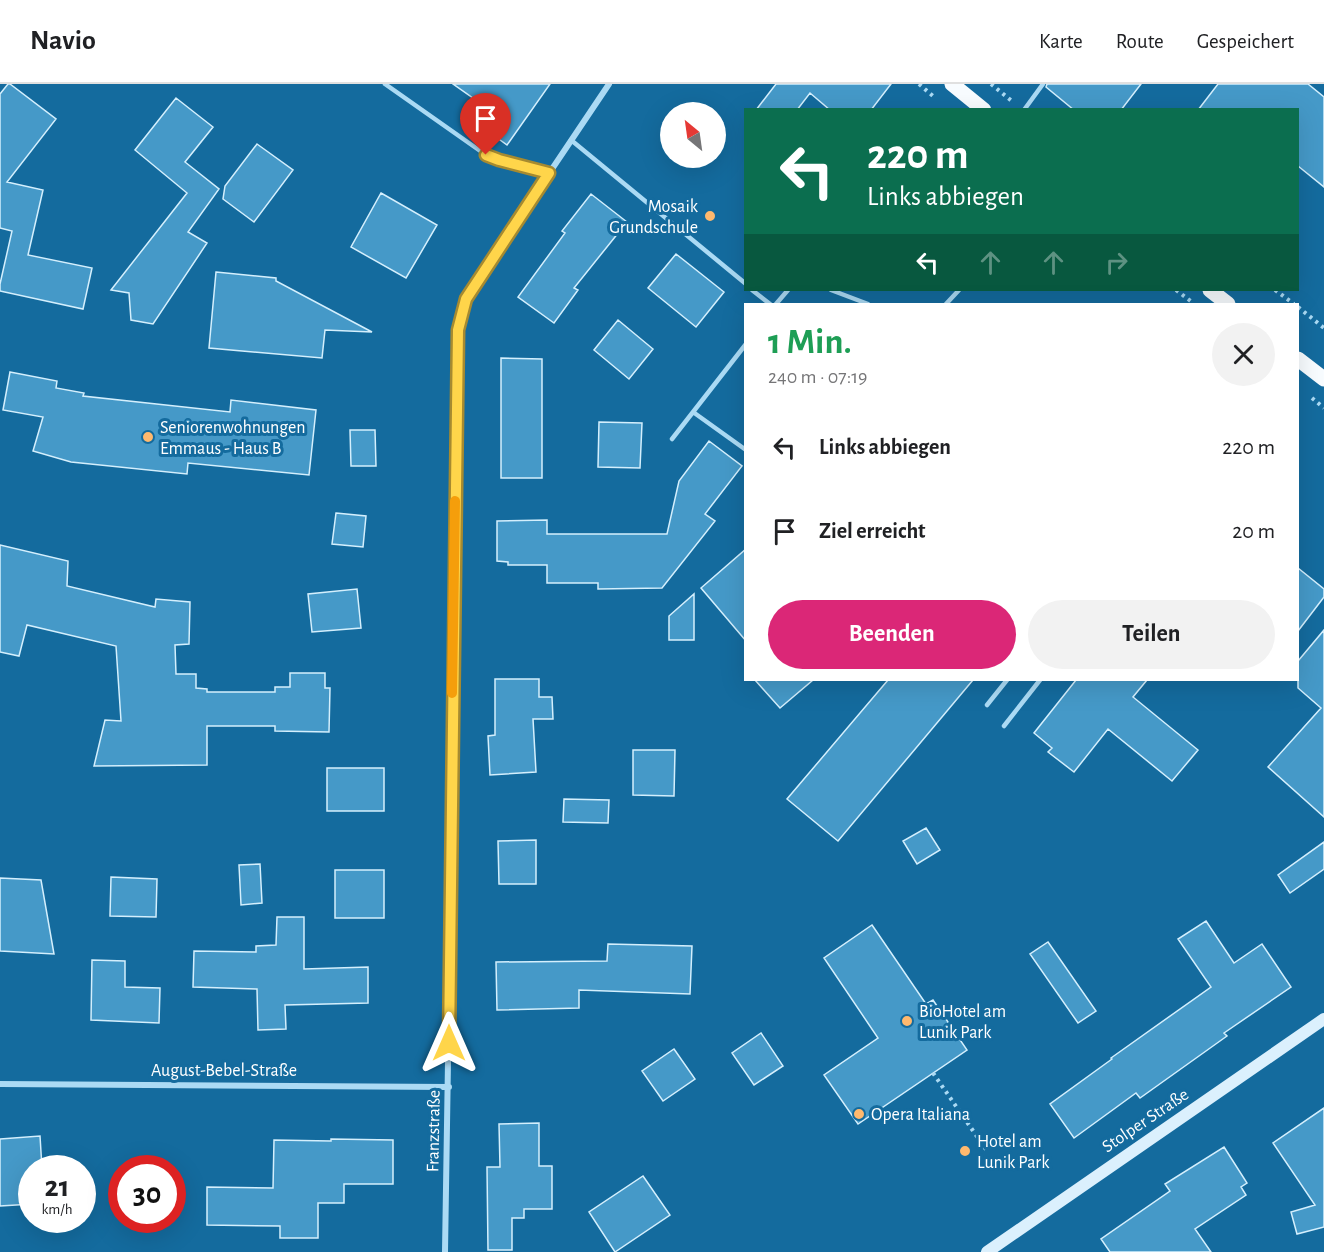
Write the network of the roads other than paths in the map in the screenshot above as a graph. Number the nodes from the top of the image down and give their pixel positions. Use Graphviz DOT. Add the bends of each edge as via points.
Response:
graph roads {
  1 [pos="385,84"];
  2 [pos="609,84"];
  3 [pos="952,84"];
  4 [pos="1043,84"];
  5 [pos="982,108"];
  6 [pos="1025,108"];
  7 [pos="571,140"];
  8 [pos="549,173"];
  9 [pos="744,282"];
  10 [pos="753,291"];
  11 [pos="787,291"];
  12 [pos="834,291"];
  13 [pos="958,291"];
  14 [pos="1211,291"];
  15 [pos="769,303"];
  16 [pos="777,303"];
  17 [pos="865,303"];
  18 [pos="947,303"];
  19 [pos="1227,303"];
  20 [pos="744,347"];
  21 [pos="1299,360"];
  22 [pos="1324,380"];
  23 [pos="693,412"];
  24 [pos="672,439"];
  25 [pos="744,449"];
  26 [pos="1006,681"];
  27 [pos="1039,681"];
  28 [pos="987,705"];
  29 [pos="1004,726"];
  30 [pos="1324,1019"];
  31 [pos="0,1084"];
  32 [pos="449,1087"];
  33 [pos="445,1252"];
  34 [pos="987,1252"];
  1 -- 8 [label="lane" via="486,155"];
  2 -- 7 [label="street, Franzstraße"];
  3 -- 5 [label="main road"];
  4 -- 6 [label="lane"];
  7 -- 8 [label="street, Franzstraße"];
  7 -- 9 [label="lane"];
  8 -- 32 [label="street, Franzstraße" via="466,299 458,330"];
  10 -- 15 [label="lane"];
  11 -- 16 [label="lane"];
  12 -- 17 [label="lane"];
  13 -- 18 [label="lane"];
  14 -- 19 [label="main road"];
  20 -- 23 [label="lane"];
  21 -- 22 [label="main road"];
  23 -- 24 [label="lane"];
  23 -- 25 [label="lane"];
  26 -- 28 [label="lane"];
  27 -- 29 [label="lane"];
  30 -- 34 [label="main road, Stolper Straße"];
  31 -- 32 [label="street, August-Bebel-Straße"];
  32 -- 33 [label="street, Franzstraße"];
}
